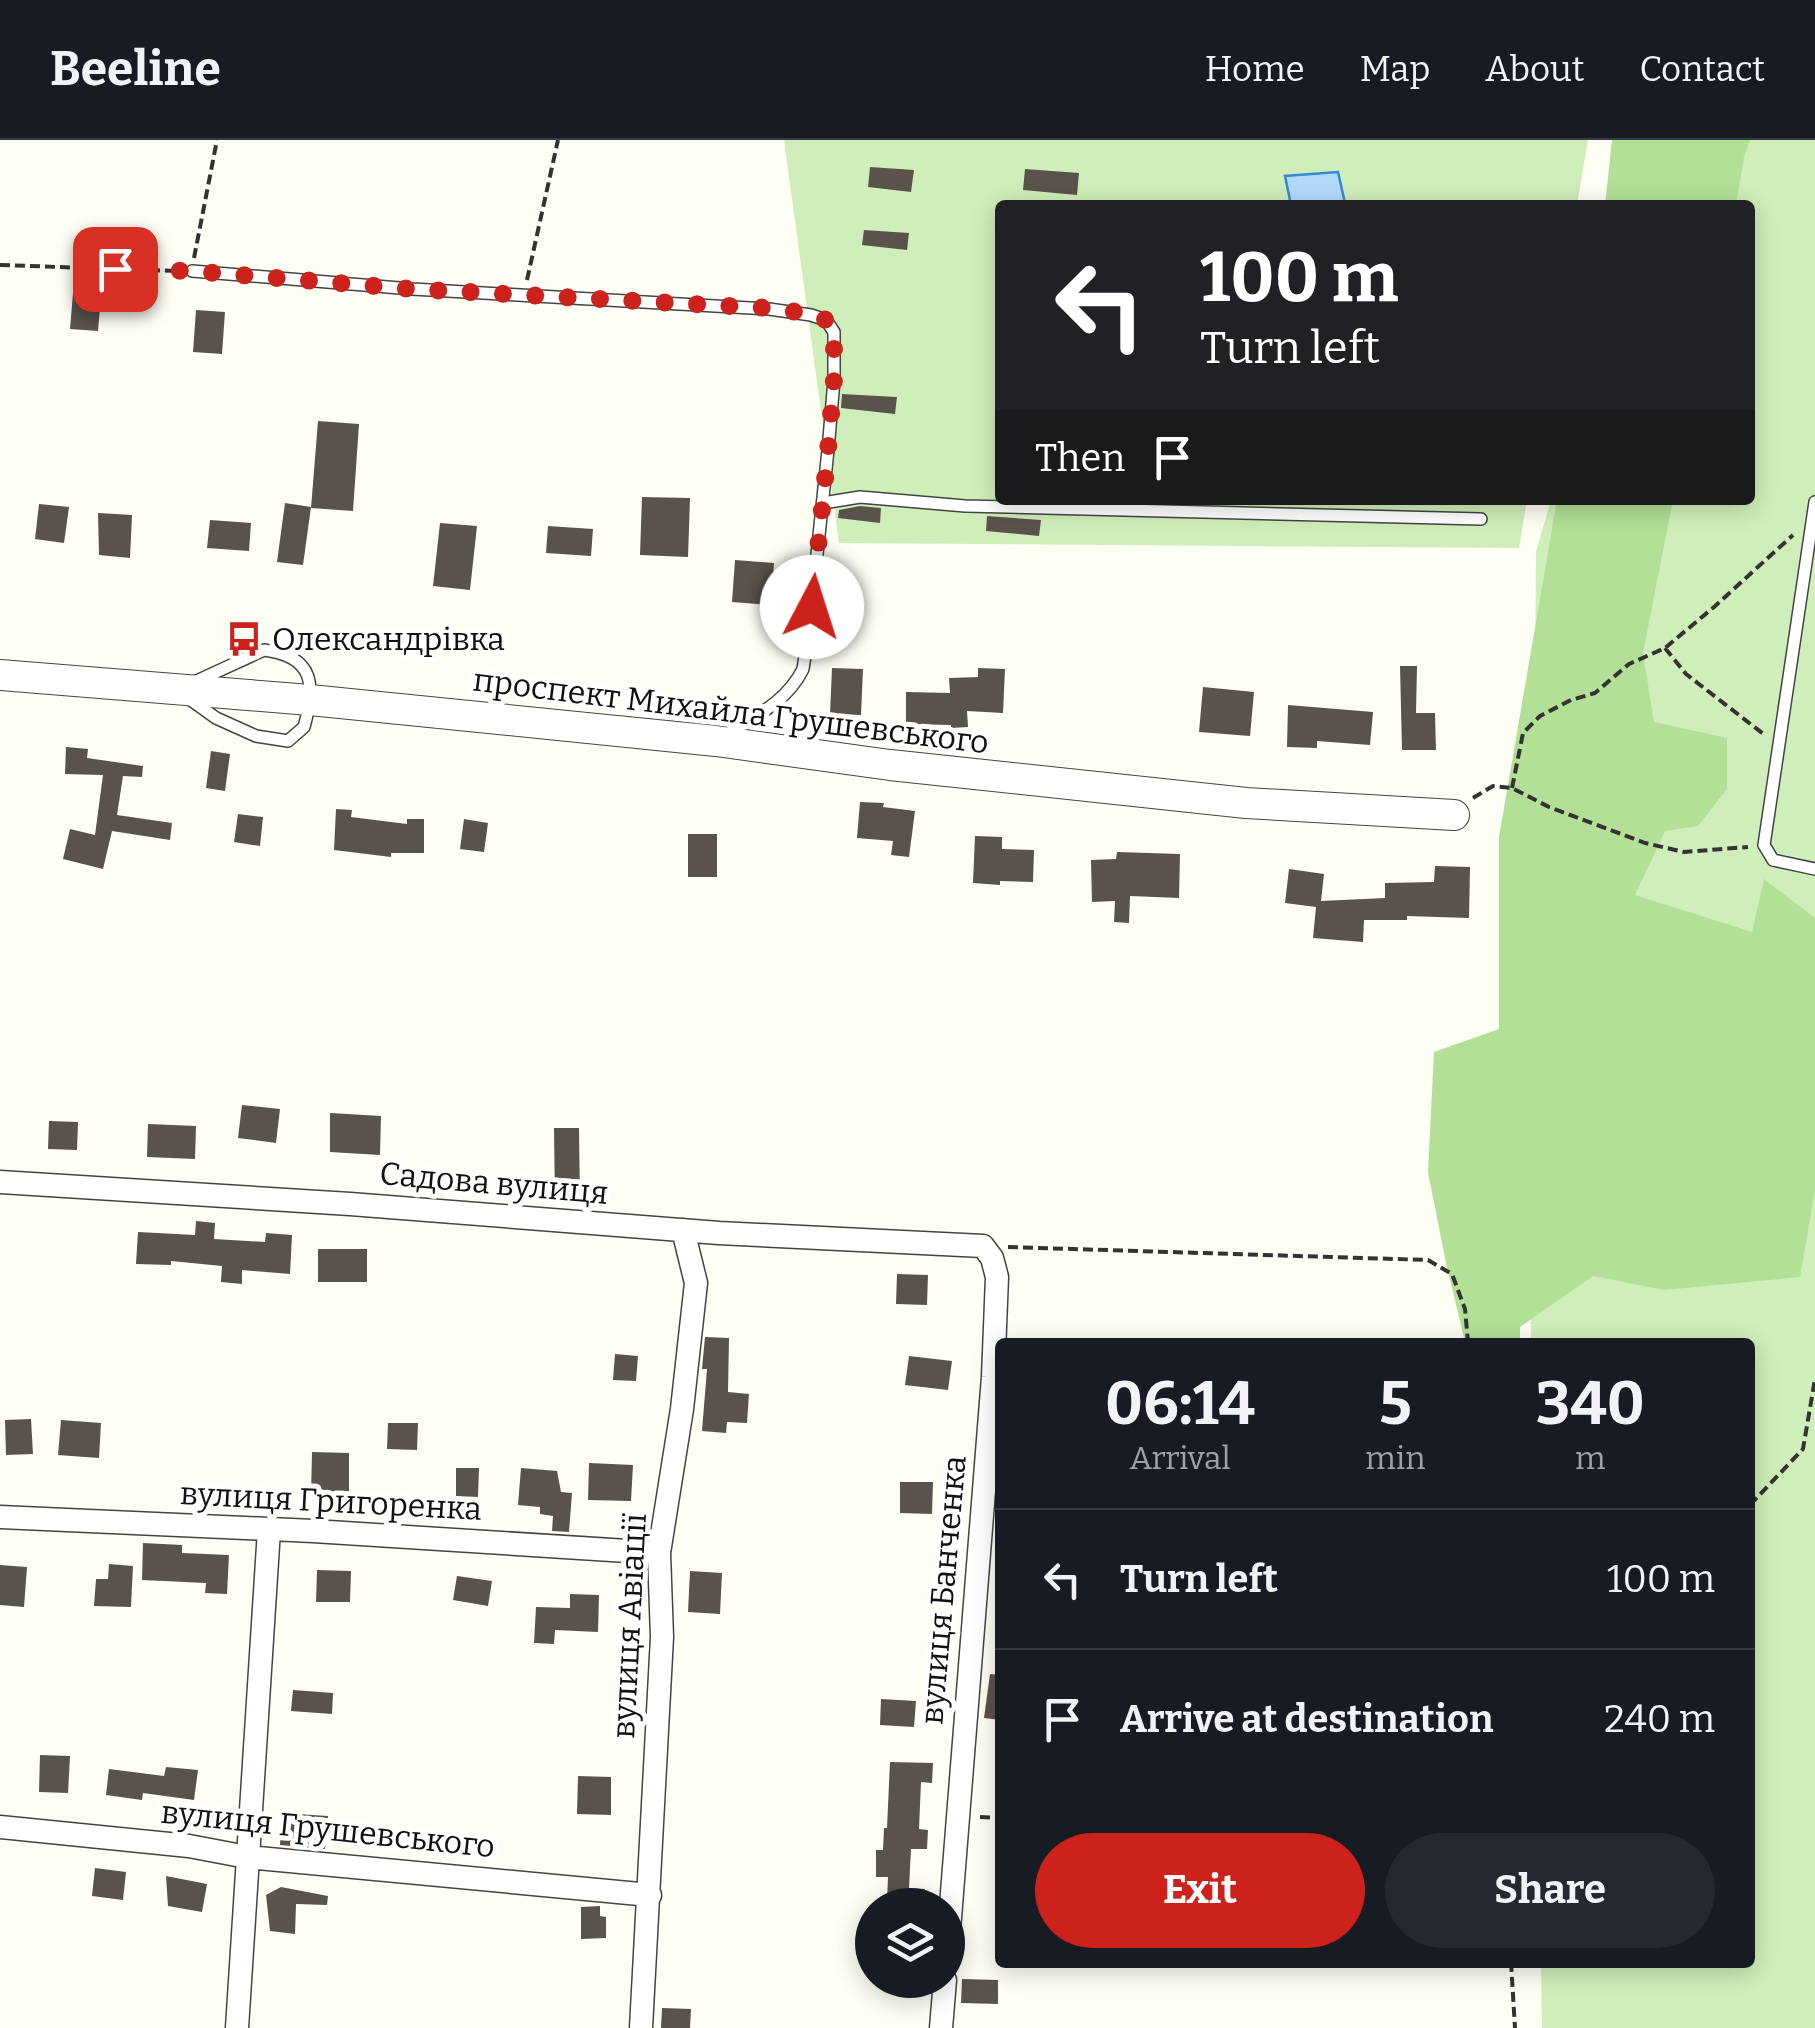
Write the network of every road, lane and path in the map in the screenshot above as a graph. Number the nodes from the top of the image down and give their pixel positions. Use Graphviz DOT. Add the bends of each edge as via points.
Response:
graph roads {
  1 [pos="217,140"];
  2 [pos="558,140"];
  3 [pos="0,265"];
  4 [pos="192,271"];
  5 [pos="524,294"];
  6 [pos="1815,502"];
  7 [pos="823,503"];
  8 [pos="1813,518"];
  9 [pos="1480,520"];
  10 [pos="1665,648"];
  11 [pos="0,675"];
  12 [pos="176,690"];
  13 [pos="310,700"];
  14 [pos="716,741"];
  15 [pos="1778,746"];
  16 [pos="1512,788"];
  17 [pos="1454,814"];
  18 [pos="1764,846"];
  19 [pos="1815,869"];
  20 [pos="0,1182"];
  21 [pos="682,1230"];
  22 [pos="983,1246"];
  23 [pos="1468,1338"];
  24 [pos="1815,1379"];
  25 [pos="1755,1500"];
  26 [pos="0,1518"];
  27 [pos="269,1530"];
  28 [pos="659,1553"];
  29 [pos="0,1827"];
  30 [pos="246,1857"];
  31 [pos="952,1888"];
  32 [pos="650,1895"];
  33 [pos="1511,1968"];
  34 [pos="943,1998"];
  35 [pos="238,2028"];
  36 [pos="641,2028"];
  37 [pos="941,2028"];
  38 [pos="1516,2028"];
  1 -- 4 [label="path"];
  2 -- 5 [label="path"];
  3 -- 4 [label="path"];
  4 -- 5 [label="lane"];
  5 -- 7 [label="lane" via="769,308 826,320 835,347"];
  6 -- 8 [label="lane"];
  7 -- 9 [label="lane" via="860,496 965,506"];
  7 -- 14 [label="lane" via="803,669 782,699"];
  8 -- 10 [label="path"];
  8 -- 15 [label="lane"];
  10 -- 15 [label="path" via="1686,674"];
  10 -- 16 [label="path" via="1629,664 1595,693 1540,716 1523,734"];
  11 -- 12 [label="street, проспект Михайла Грушевського"];
  12 -- 13 [label="street, проспект Михайла Грушевського"];
  12 -- 13 [label="lane" via="216,718 288,741 304,727"];
  12 -- 13 [label="lane" via="264,650 283,652 304,666"];
  13 -- 14 [label="street, проспект Михайла Грушевського"];
  14 -- 17 [label="street, проспект Михайла Грушевського" via="1147,793"];
  15 -- 18 [label="lane"];
  16 -- 17 [label="path" via="1493,786"];
  16 -- 18 [label="path" via="1550,808 1684,852"];
  18 -- 19 [label="lane" via="1773,860"];
  20 -- 21 [label="street, Садова вулиця"];
  21 -- 22 [label="street, Садова вулиця"];
  21 -- 28 [label="street, вулиця Авіації" via="696,1283"];
  22 -- 23 [label="path" via="1428,1260 1452,1274"];
  22 -- 31 [label="street, вулиця Банченка" via="997,1277 993,1377"];
  24 -- 25 [label="path" via="1802,1449"];
  26 -- 27 [label="street, вулиця Григоренка"];
  27 -- 28 [label="street, вулиця Григоренка"];
  27 -- 30 [label="street"];
  28 -- 32 [label="street, вулиця Авіації" via="662,1638"];
  29 -- 30 [label="street, вулиця Грушевського"];
  30 -- 32 [label="street, вулиця Грушевського"];
  30 -- 35 [label="street"];
  32 -- 36 [label="street, вулиця Авіації"];
  33 -- 38 [label="path"];
  34 -- 37 [label="street"];
}
